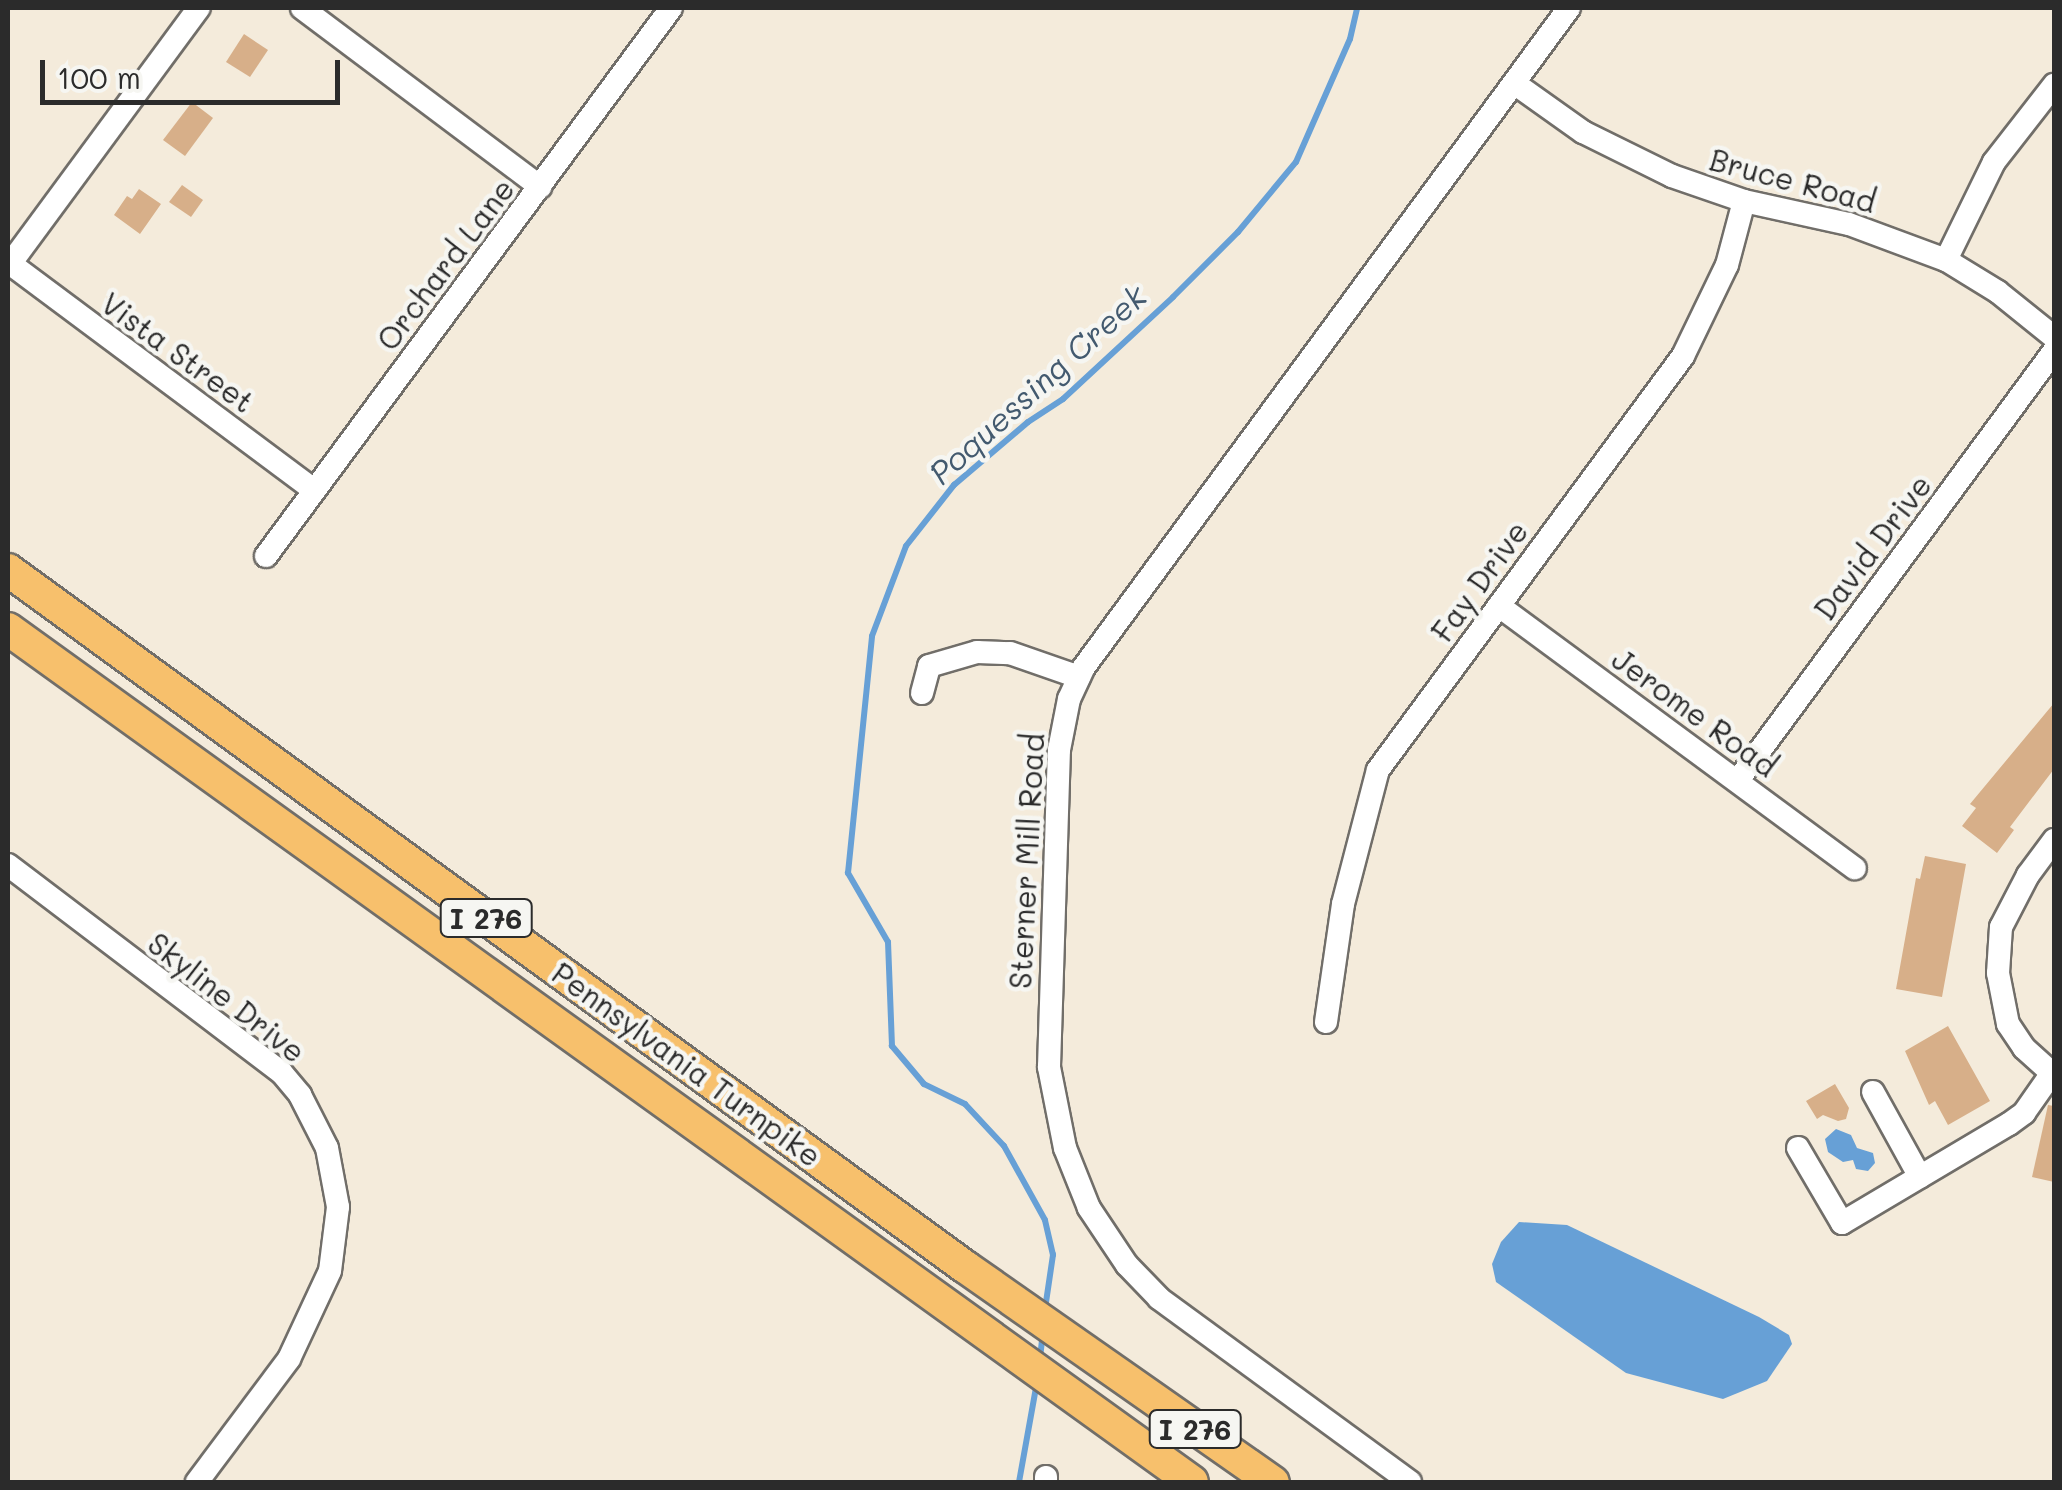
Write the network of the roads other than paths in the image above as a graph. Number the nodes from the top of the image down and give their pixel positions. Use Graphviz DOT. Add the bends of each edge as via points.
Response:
graph roads {
  1 [pos="199,8"];
  2 [pos="302,8"];
  3 [pos="671,8"];
  4 [pos="1569,8"];
  5 [pos="1514,83"];
  6 [pos="2054,85"];
  7 [pos="540,187"];
  8 [pos="1744,200"];
  9 [pos="1946,260"];
  10 [pos="9,263"];
  11 [pos="2054,337"];
  12 [pos="2054,351"];
  13 [pos="314,490"];
  14 [pos="266,556"];
  15 [pos="8,570"];
  16 [pos="1499,606"];
  17 [pos="8,628"];
  18 [pos="1079,677"];
  19 [pos="922,693"];
  20 [pos="1739,779"];
  21 [pos="2054,840"];
  22 [pos="8,865"];
  23 [pos="1854,868"];
  24 [pos="1326,1022"];
  25 [pos="2053,1074"];
  26 [pos="1874,1092"];
  27 [pos="1798,1148"];
  28 [pos="1920,1177"];
  29 [pos="196,1482"];
  30 [pos="1192,1482"];
  31 [pos="1272,1482"];
  32 [pos="1410,1482"];
  1 -- 10 [label="street"];
  2 -- 7 [label="street"];
  3 -- 7 [label="street, Orchard Lane"];
  4 -- 5 [label="street, Sterner Mill Road"];
  5 -- 8 [label="street, Bruce Road" via="1600,142"];
  5 -- 18 [label="street, Sterner Mill Road"];
  6 -- 9 [label="street" via="1994,162"];
  7 -- 13 [label="street, Orchard Lane"];
  8 -- 9 [label="street, Bruce Road" via="1848,224"];
  8 -- 16 [label="street, Fay Drive" via="1727,266 1683,356"];
  9 -- 11 [label="street, Bruce Road"];
  10 -- 13 [label="street, Vista Street"];
  12 -- 20 [label="street, David Drive"];
  13 -- 14 [label="street, Orchard Lane"];
  15 -- 31 [label="highway, Pennsylvania Turnpike / I 276" via="964,1266"];
  16 -- 20 [label="street, Jerome Road"];
  16 -- 24 [label="street, Fay Drive" via="1378,770 1343,904"];
  17 -- 30 [label="highway, Pennsylvania Turnpike / I 276"];
  18 -- 19 [label="street" via="1010,653 977,652 929,666"];
  18 -- 32 [label="street, Sterner Mill Road" via="1059,750 1048,1012 1052,1094 1074,1174 1113,1247 1160,1298"];
  20 -- 23 [label="street, Jerome Road"];
  21 -- 25 [label="street" via="2001,927 1998,973 2008,1024"];
  22 -- 29 [label="street, Skyline Drive" via="281,1072 327,1148 338,1207 330,1271 288,1359"];
  25 -- 28 [label="street" via="2024,1113"];
  26 -- 28 [label="street"];
  27 -- 28 [label="street" via="1842,1223"];
}
